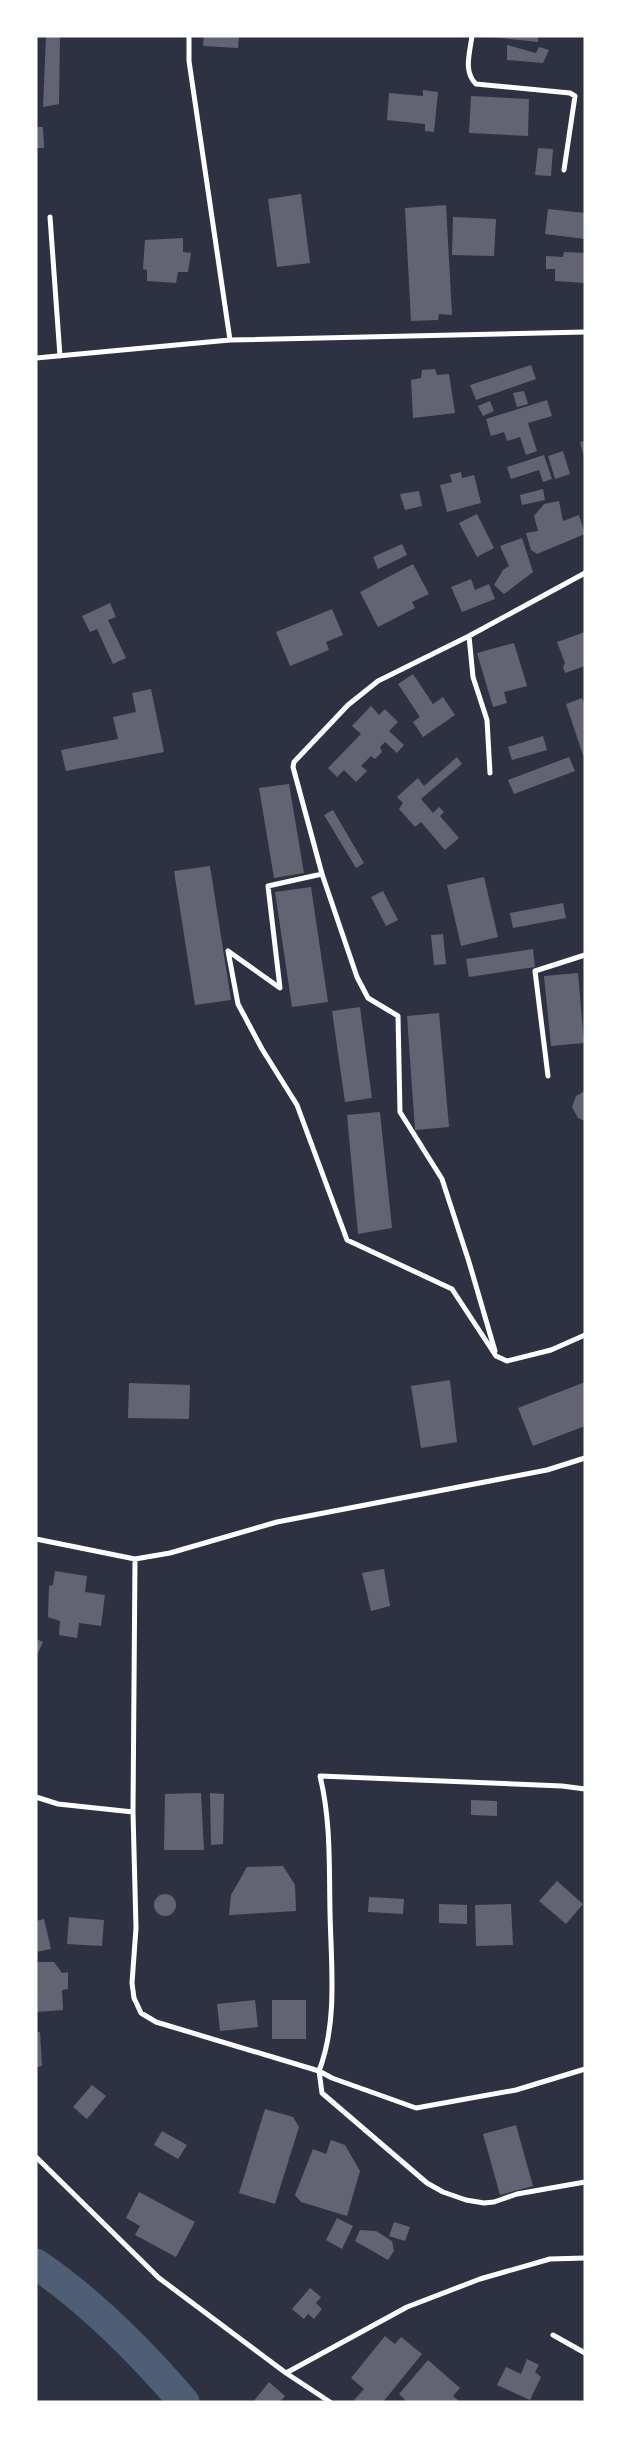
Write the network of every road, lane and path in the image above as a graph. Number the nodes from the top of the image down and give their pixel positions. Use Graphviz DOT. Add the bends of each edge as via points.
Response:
graph roads {
  1 [pos="189,36"];
  2 [pos="472,36"];
  3 [pos="564,170"];
  4 [pos="50,217"];
  5 [pos="585,332"];
  6 [pos="230,340"];
  7 [pos="60,356"];
  8 [pos="36,358"];
  9 [pos="585,573"];
  10 [pos="469,636"];
  11 [pos="490,773"];
  12 [pos="322,874"];
  13 [pos="585,955"];
  14 [pos="548,1076"];
  15 [pos="585,1336"];
  16 [pos="496,1356"];
  17 [pos="585,1458"];
  18 [pos="36,1539"];
  19 [pos="135,1559"];
  20 [pos="585,1790"];
  21 [pos="36,1797"];
  22 [pos="133,1812"];
  23 [pos="585,2069"];
  24 [pos="319,2071"];
  25 [pos="36,2157"];
  26 [pos="585,2182"];
  27 [pos="585,2258"];
  28 [pos="553,2335"];
  29 [pos="585,2353"];
  30 [pos="286,2373"];
  31 [pos="330,2402"];
  1 -- 6 [label="street" via="189,61"];
  2 -- 3 [label="street" via="469,74 476,84 575,96"];
  4 -- 7 [label="street"];
  5 -- 6 [label="street"];
  6 -- 7 [label="street"];
  7 -- 8 [label="street"];
  9 -- 10 [label="street"];
  10 -- 11 [label="street" via="473,677 487,720"];
  10 -- 12 [label="street" via="363,691 294,762 293,772"];
  12 -- 16 [label="street" via="357,977 368,998 398,1016 400,1112 442,1179"];
  12 -- 16 [label="street" via="268,886 280,988 228,951 238,1004 297,1105 347,1240 452,1289"];
  13 -- 14 [label="street" via="535,971"];
  15 -- 16 [label="street" via="521,1359 507,1362"];
  17 -- 19 [label="street" via="547,1470 278,1522 170,1553"];
  18 -- 19 [label="street"];
  19 -- 22 [label="street"];
  20 -- 24 [label="street" via="543,1785 320,1776 328,1807 332,1993 325,2056"];
  21 -- 22 [label="street" via="58,1804"];
  22 -- 24 [label="street" via="136,1928 132,1983 141,2013 156,2022"];
  23 -- 24 [label="street" via="516,2090 416,2108"];
  24 -- 26 [label="street" via="322,2093 427,2184 442,2192 466,2200 494,2202 517,2194"];
  25 -- 30 [label="street" via="159,2278"];
  27 -- 30 [label="street" via="550,2259 480,2279 407,2307"];
  28 -- 29 [label="street"];
  30 -- 31 [label="street"];
}
